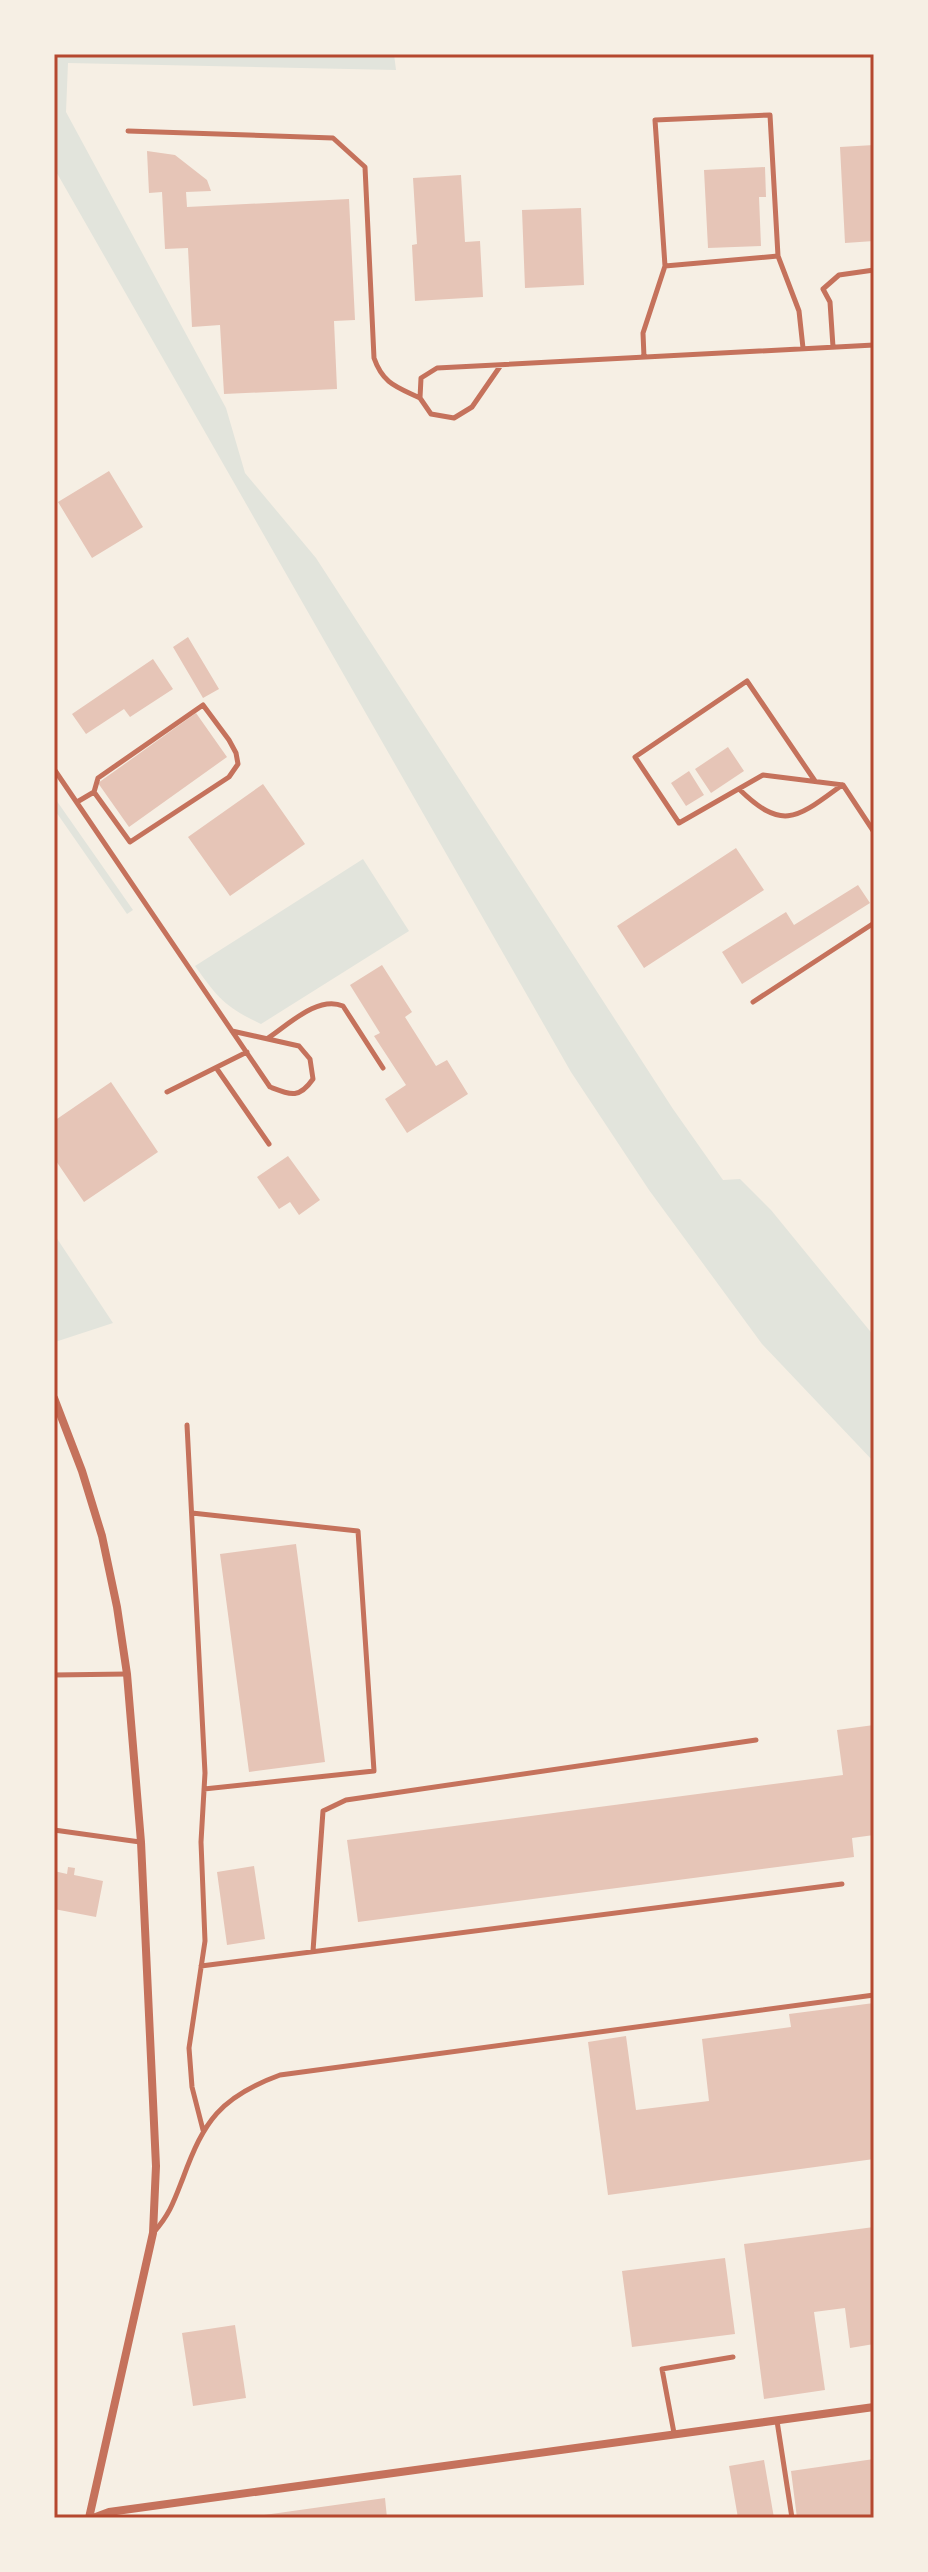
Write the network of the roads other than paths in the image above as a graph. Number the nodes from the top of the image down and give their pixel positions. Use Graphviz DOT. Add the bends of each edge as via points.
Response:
graph roads {
  1 [pos="128,131"];
  2 [pos="778,256"];
  3 [pos="665,266"];
  4 [pos="874,270"];
  5 [pos="874,345"];
  6 [pos="833,347"];
  7 [pos="803,348"];
  8 [pos="644,357"];
  9 [pos="501,365"];
  10 [pos="420,398"];
  11 [pos="54,769"];
  12 [pos="815,781"];
  13 [pos="843,785"];
  14 [pos="739,789"];
  15 [pos="94,792"];
  16 [pos="77,802"];
  17 [pos="874,832"];
  18 [pos="874,923"];
  19 [pos="753,1002"];
  20 [pos="232,1031"];
  21 [pos="268,1038"];
  22 [pos="247,1052"];
  23 [pos="383,1068"];
  24 [pos="217,1069"];
  25 [pos="167,1092"];
  26 [pos="269,1144"];
  27 [pos="54,1398"];
  28 [pos="65,1425"];
  29 [pos="187,1425"];
  30 [pos="54,1429"];
  31 [pos="192,1513"];
  32 [pos="127,1674"];
  33 [pos="54,1675"];
  34 [pos="756,1740"];
  35 [pos="204,1789"];
  36 [pos="54,1830"];
  37 [pos="141,1842"];
  38 [pos="842,1884"];
  39 [pos="313,1951"];
  40 [pos="201,1966"];
  41 [pos="874,1995"];
  42 [pos="203,2131"];
  43 [pos="153,2233"];
  44 [pos="733,2357"];
  45 [pos="874,2407"];
  46 [pos="777,2421"];
  47 [pos="674,2433"];
  48 [pos="91,2518"];
  49 [pos="792,2518"];
  1 -- 10 [label="lane" via="333,138 365,167 374,358 380,375"];
  2 -- 3 [label="lane"];
  2 -- 3 [label="lane" via="770,115 655,120"];
  2 -- 7 [label="lane" via="799,311"];
  3 -- 8 [label="lane" via="643,333"];
  4 -- 6 [label="lane" via="839,275 823,289 830,302"];
  5 -- 6 [label="lane"];
  6 -- 7 [label="lane"];
  7 -- 8 [label="lane"];
  8 -- 9 [label="lane"];
  9 -- 10 [label="lane" via="437,368 421,378"];
  9 -- 10 [label="lane" via="472,407 454,418 431,414"];
  11 -- 16 [label="lane"];
  12 -- 13 [label="lane"];
  12 -- 14 [label="lane" via="763,775"];
  12 -- 14 [label="lane" via="747,681 635,757 679,823"];
  13 -- 14 [label="lane" via="811,808 776,816 760,810"];
  13 -- 17 [label="lane"];
  15 -- 15 [label="lane" via="130,842 229,777 238,764 236,753 203,705 98,778"];
  15 -- 16 [label="lane"];
  16 -- 20 [label="lane"];
  18 -- 19 [label="lane"];
  20 -- 21 [label="lane"];
  20 -- 22 [label="lane"];
  21 -- 22 [label="lane" via="299,1046 310,1059 313,1079 305,1090 290,1095 270,1087"];
  21 -- 23 [label="lane" via="318,1006 337,1003"];
  22 -- 24 [label="lane"];
  24 -- 25 [label="lane"];
  24 -- 26 [label="lane"];
  27 -- 28 [label="street"];
  28 -- 30 [label="lane"];
  28 -- 32 [label="street" via="110,1570"];
  29 -- 31 [label="lane"];
  31 -- 35 [label="lane"];
  31 -- 35 [label="lane" via="358,1531 374,1771"];
  32 -- 33 [label="lane"];
  32 -- 37 [label="street"];
  34 -- 39 [label="lane" via="346,1800 323,1811"];
  35 -- 40 [label="lane"];
  36 -- 37 [label="lane"];
  37 -- 43 [label="street" via="156,2166"];
  38 -- 39 [label="lane"];
  39 -- 40 [label="lane"];
  40 -- 42 [label="lane" via="189,2048"];
  41 -- 42 [label="lane" via="280,2075 224,2105"];
  42 -- 43 [label="lane" via="169,2215"];
  43 -- 48 [label="street"];
  44 -- 47 [label="lane" via="662,2369"];
  45 -- 46 [label="street"];
  46 -- 47 [label="street"];
  46 -- 49 [label="lane"];
  47 -- 48 [label="street"];
}
